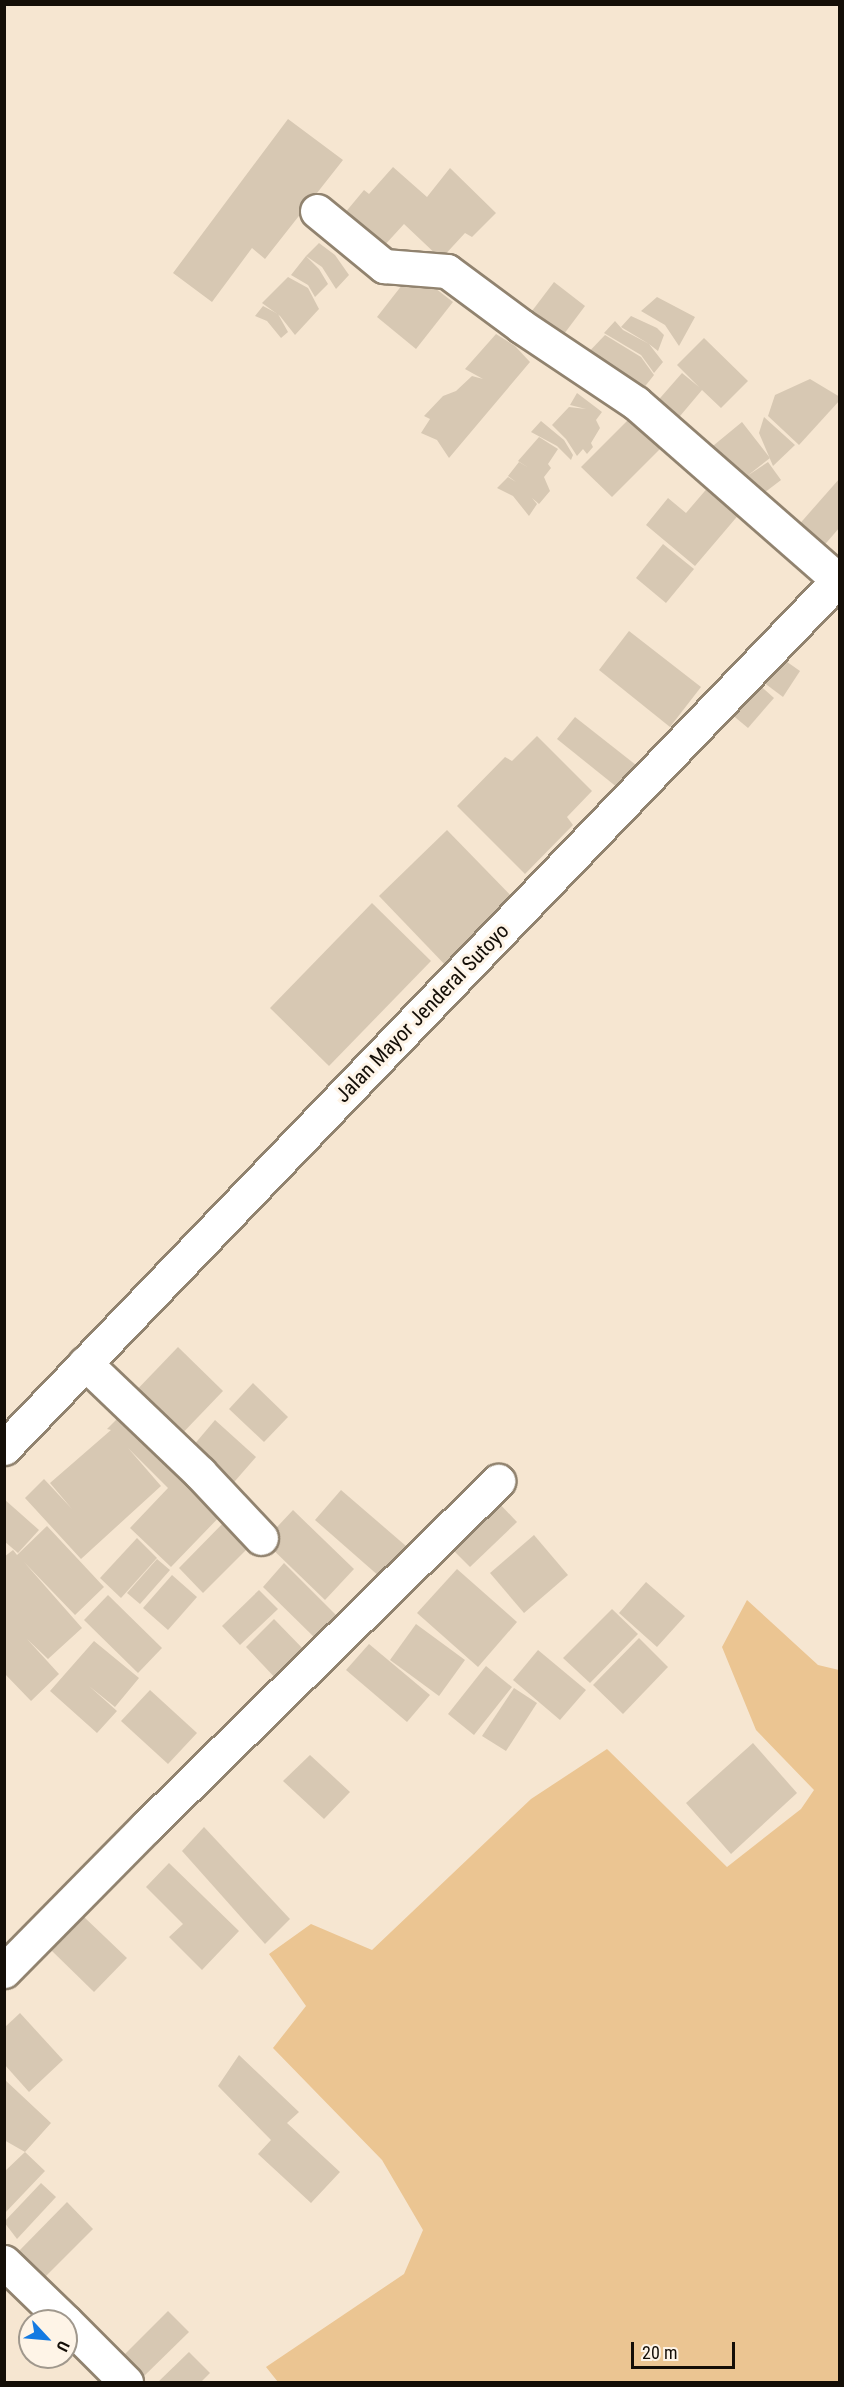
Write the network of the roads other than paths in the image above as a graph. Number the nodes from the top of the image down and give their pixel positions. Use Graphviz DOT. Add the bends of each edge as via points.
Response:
graph roads {
  1 [pos="317,211"];
  2 [pos="839,579"];
  3 [pos="85,1363"];
  4 [pos="4,1448"];
  5 [pos="498,1481"];
  6 [pos="261,1538"];
  7 [pos="4,1971"];
  8 [pos="4,2262"];
  9 [pos="53,2309"];
  10 [pos="78,2333"];
  11 [pos="126,2382"];
  1 -- 2 [label="street" via="384,266 447,271 636,403"];
  2 -- 3 [label="street, Jalan Mayor Jenderal Sutoyo"];
  3 -- 4 [label="street, Jalan Mayor Jenderal Sutoyo"];
  3 -- 6 [label="street" via="200,1473"];
  5 -- 7 [label="street"];
  8 -- 9 [label="street"];
  10 -- 11 [label="street"];
}
